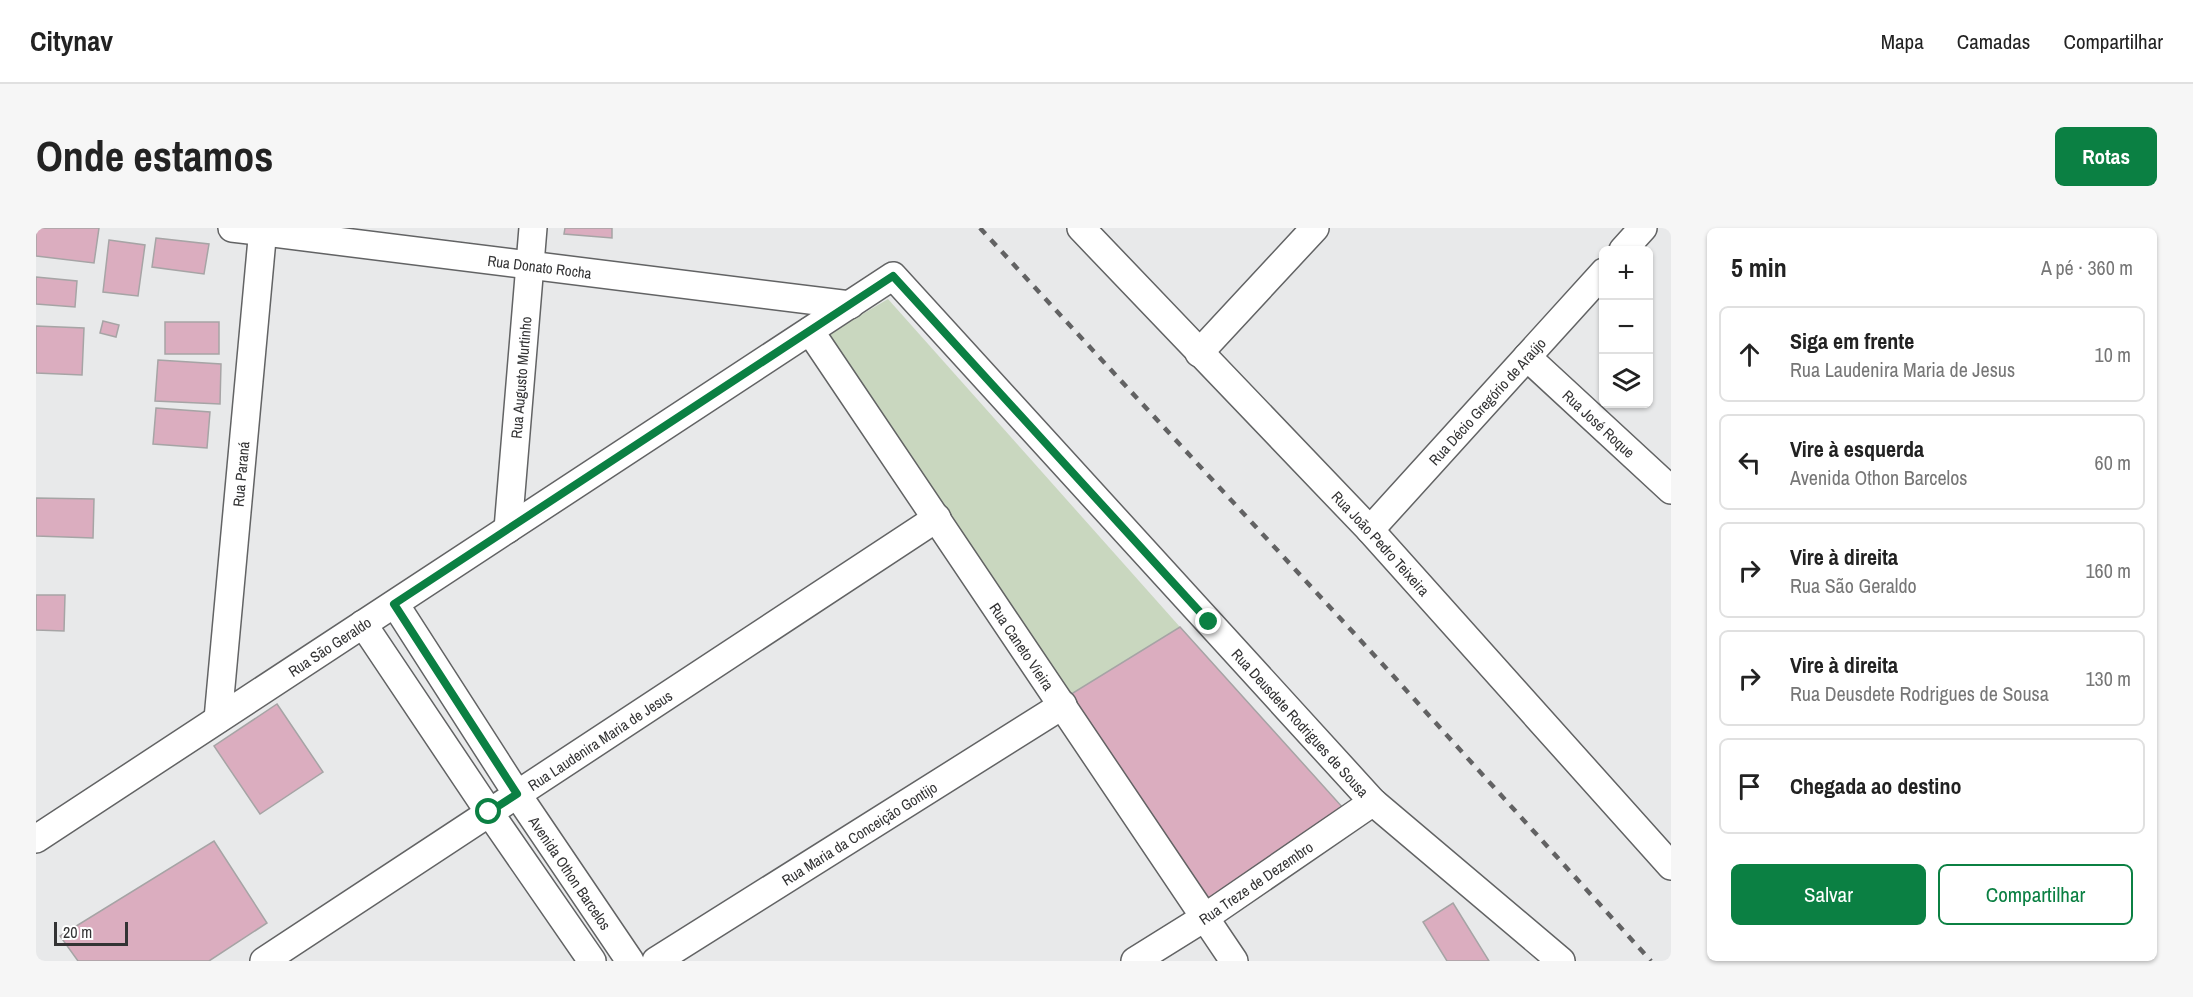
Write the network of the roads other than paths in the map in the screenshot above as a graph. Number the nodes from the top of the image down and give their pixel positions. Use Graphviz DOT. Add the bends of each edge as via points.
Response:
graph roads {
  1 [pos="232,228"];
  2 [pos="533,228"];
  3 [pos="1081,228"];
  4 [pos="1315,228"];
  5 [pos="263,230"];
  6 [pos="530,265"];
  7 [pos="893,276"];
  8 [pos="1599,278"];
  9 [pos="850,305"];
  10 [pos="810,331"];
  11 [pos="1199,353"];
  12 [pos="1527,357"];
  13 [pos="1671,490"];
  14 [pos="937,518"];
  15 [pos="508,529"];
  16 [pos="1370,530"];
  17 [pos="394,604"];
  18 [pos="363,624"];
  19 [pos="1064,705"];
  20 [pos="218,719"];
  21 [pos="517,794"];
  22 [pos="1373,802"];
  23 [pos="489,812"];
  24 [pos="36,839"];
  25 [pos="1671,866"];
  26 [pos="1204,918"];
  27 [pos="264,961"];
  28 [pos="592,961"];
  29 [pos="630,961"];
  30 [pos="656,961"];
  31 [pos="1135,961"];
  32 [pos="1234,961"];
  33 [pos="1561,961"];
  1 -- 5 [label="street, Rua Donato Rocha"];
  2 -- 6 [label="street, Rua Augusto Murtinho"];
  3 -- 11 [label="street, Rua João Pedro Teixeira"];
  4 -- 11 [label="street"];
  5 -- 6 [label="street, Rua Donato Rocha"];
  5 -- 20 [label="street, Rua Paraná"];
  6 -- 9 [label="street, Rua Donato Rocha"];
  6 -- 15 [label="street, Rua Augusto Murtinho"];
  7 -- 9 [label="street, Rua São Geraldo"];
  7 -- 22 [label="street, Rua Deusdete Rodrigues de Sousa"];
  8 -- 12 [label="street, Rua Décio Gregório de Araújo"];
  9 -- 10 [label="street, Rua São Geraldo"];
  10 -- 14 [label="street, Rua Caneto Vieira"];
  10 -- 15 [label="street, Rua São Geraldo"];
  11 -- 16 [label="street, Rua João Pedro Teixeira"];
  12 -- 13 [label="street, Rua José Roque"];
  12 -- 16 [label="street, Rua Décio Gregório de Araújo"];
  14 -- 19 [label="street, Rua Caneto Vieira"];
  14 -- 21 [label="street, Rua Laudenira Maria de Jesus"];
  15 -- 17 [label="street, Rua São Geraldo"];
  16 -- 25 [label="street, Rua João Pedro Teixeira"];
  17 -- 18 [label="street, Rua São Geraldo"];
  17 -- 21 [label="street, Avenida Othon Barcelos"];
  18 -- 20 [label="street, Rua São Geraldo"];
  18 -- 23 [label="street"];
  19 -- 26 [label="street, Rua Caneto Vieira"];
  19 -- 30 [label="street, Rua Maria da Conceição Gontijo"];
  20 -- 24 [label="street, Rua São Geraldo"];
  21 -- 23 [label="street, Rua Laudenira Maria de Jesus"];
  21 -- 29 [label="street, Avenida Othon Barcelos"];
  22 -- 26 [label="street, Rua Treze de Dezembro"];
  22 -- 33 [label="street, Rua Deusdete Rodrigues de Sousa"];
  23 -- 27 [label="street, Rua Laudenira Maria de Jesus"];
  23 -- 28 [label="street"];
  26 -- 31 [label="street, Rua Treze de Dezembro"];
  26 -- 32 [label="street, Rua Caneto Vieira"];
}
